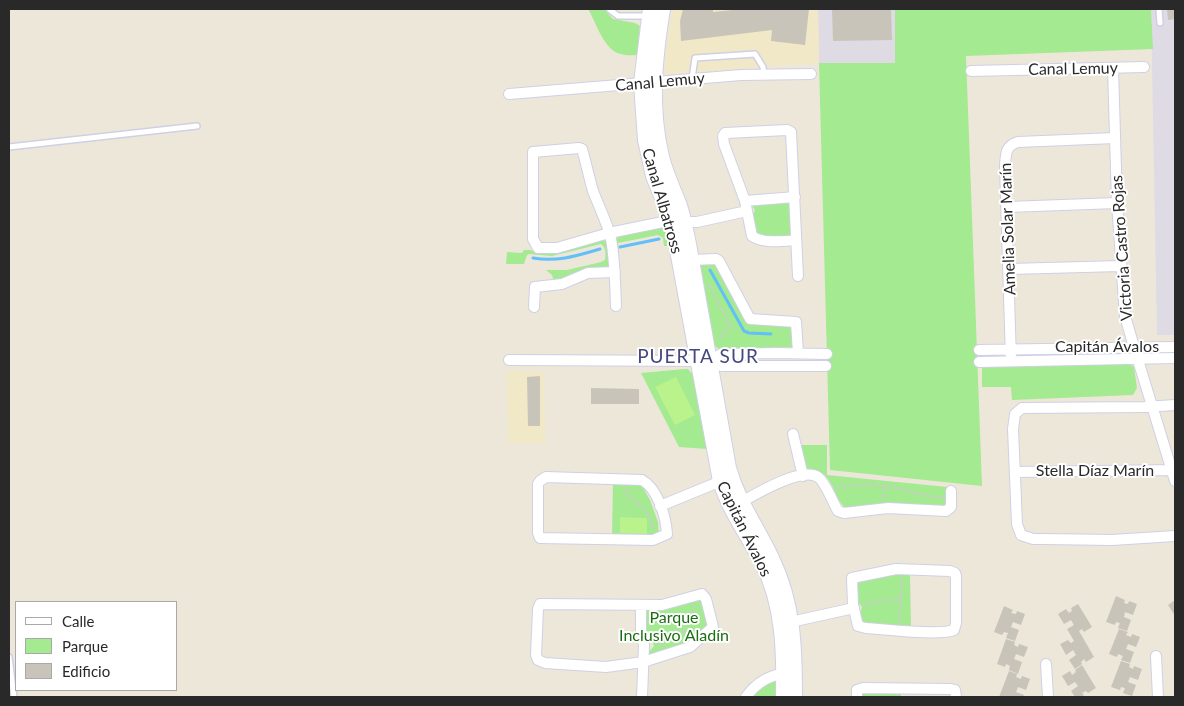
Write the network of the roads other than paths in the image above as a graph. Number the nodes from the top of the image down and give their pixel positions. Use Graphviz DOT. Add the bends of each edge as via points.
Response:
graph roads {
  1 [pos="609,9"];
  2 [pos="663,9"];
  3 [pos="1159,9"];
  4 [pos="649,12"];
  5 [pos="1160,23"];
  6 [pos="1144,67"];
  7 [pos="1113,68"];
  8 [pos="971,71"];
  9 [pos="811,74"];
  10 [pos="765,75"];
  11 [pos="692,79"];
  12 [pos="648,83"];
  13 [pos="508,94"];
  14 [pos="197,126"];
  15 [pos="1116,138"];
  16 [pos="9,147"];
  17 [pos="795,197"];
  18 [pos="745,201"];
  19 [pos="1116,203"];
  20 [pos="1007,207"];
  21 [pos="747,211"];
  22 [pos="677,222"];
  23 [pos="609,233"];
  24 [pos="796,240"];
  25 [pos="692,260"];
  26 [pos="1121,266"];
  27 [pos="1008,269"];
  28 [pos="614,272"];
  29 [pos="798,276"];
  30 [pos="616,306"];
  31 [pos="534,307"];
  32 [pos="1134,347"];
  33 [pos="1175,347"];
  34 [pos="1011,348"];
  35 [pos="979,350"];
  36 [pos="798,353"];
  37 [pos="827,354"];
  38 [pos="1137,358"];
  39 [pos="1175,358"];
  40 [pos="509,360"];
  41 [pos="1011,360"];
  42 [pos="703,361"];
  43 [pos="979,362"];
  44 [pos="826,366"];
  45 [pos="1175,405"];
  46 [pos="1153,406"];
  47 [pos="793,434"];
  48 [pos="1174,470"];
  49 [pos="1015,472"];
  50 [pos="804,476"];
  51 [pos="726,479"];
  52 [pos="1175,480"];
  53 [pos="951,493"];
  54 [pos="736,505"];
  55 [pos="660,506"];
  56 [pos="1175,536"];
  57 [pos="641,605"];
  58 [pos="853,607"];
  59 [pos="787,623"];
  60 [pos="1156,656"];
  61 [pos="9,657"];
  62 [pos="644,662"];
  63 [pos="1046,664"];
  64 [pos="789,674"];
  65 [pos="14,697"];
  66 [pos="642,697"];
  67 [pos="746,697"];
  68 [pos="783,697"];
  69 [pos="796,697"];
  70 [pos="856,697"];
  71 [pos="956,697"];
  72 [pos="1048,697"];
  73 [pos="1158,697"];
  1 -- 4 [label="lane" via="618,16"];
  2 -- 12 [label="street, Canal Albatross"];
  3 -- 5 [label="lane"];
  4 -- 12 [label="street, Canal Albatross"];
  6 -- 7 [label="street, Canal Lemuy"];
  7 -- 8 [label="street, Canal Lemuy"];
  7 -- 15 [label="street, Victoria Castro Rojas"];
  9 -- 10 [label="street, Canal Lemuy"];
  10 -- 11 [label="street, Canal Lemuy"];
  10 -- 11 [label="lane" via="755,54 695,58"];
  11 -- 12 [label="street, Canal Lemuy"];
  12 -- 13 [label="street, Canal Lemuy"];
  12 -- 22 [label="street, Canal Albatross" via="642,118 647,152 654,176"];
  14 -- 16 [label="lane"];
  15 -- 19 [label="street, Victoria Castro Rojas"];
  15 -- 20 [label="street, Amelia Solar Marín" via="1018,142 1009,146 1006,154"];
  17 -- 18 [label="street"];
  17 -- 18 [label="street" via="790,131 727,133 723,136 724,144"];
  17 -- 24 [label="street"];
  18 -- 21 [label="street"];
  19 -- 20 [label="street"];
  19 -- 26 [label="street, Victoria Castro Rojas"];
  20 -- 27 [label="street, Amelia Solar Marín"];
  21 -- 22 [label="street" via="697,222"];
  21 -- 24 [label="street" via="751,234 755,238"];
  22 -- 23 [label="street"];
  22 -- 25 [label="street, Canal Albatross"];
  22 -- 42 [label="street, Canal Albatross"];
  23 -- 23 [label="street" via="557,248 538,248 533,239 533,152 581,148"];
  23 -- 28 [label="street"];
  24 -- 29 [label="street"];
  25 -- 36 [label="street" via="719,261 750,319 796,322"];
  25 -- 42 [label="street, Canal Albatross"];
  26 -- 27 [label="street"];
  26 -- 32 [label="street, Victoria Castro Rojas" via="1125,316"];
  27 -- 34 [label="street, Amelia Solar Marín"];
  28 -- 30 [label="street"];
  28 -- 31 [label="street" via="588,273 562,284 534,287"];
  32 -- 33 [label="street, Capitán Ávalos"];
  32 -- 34 [label="street, Capitán Ávalos"];
  32 -- 38 [label="street, Victoria Castro Rojas"];
  34 -- 35 [label="street, Capitán Ávalos"];
  34 -- 41 [label="street, Amelia Solar Marín"];
  36 -- 37 [label="street"];
  36 -- 42 [label="street" via="720,354"];
  38 -- 39 [label="street, Capitán Ávalos"];
  38 -- 41 [label="street, Capitán Ávalos"];
  38 -- 46 [label="street, Victoria Castro Rojas"];
  40 -- 42 [label="street"];
  41 -- 43 [label="street, Capitán Ávalos"];
  42 -- 44 [label="street" via="721,366"];
  42 -- 51 [label="street, Capitán Ávalos"];
  45 -- 46 [label="street"];
  46 -- 48 [label="street, Victoria Castro Rojas"];
  46 -- 49 [label="street" via="1022,408 1014,420"];
  47 -- 50 [label="street"];
  48 -- 49 [label="street, Stella Díaz Marín"];
  48 -- 52 [label="street, Victoria Castro Rojas"];
  49 -- 56 [label="street" via="1017,524 1025,537 1112,540"];
  50 -- 53 [label="street" via="817,476 841,512 882,509 947,511 951,506"];
  50 -- 54 [label="street" via="788,478"];
  51 -- 54 [label="street, Capitán Ávalos"];
  51 -- 55 [label="street"];
  54 -- 59 [label="street, Capitán Ávalos"];
  55 -- 55 [label="street" via="645,481 542,478 538,484 538,533 540,538 659,538 667,534"];
  57 -- 62 [label="street" via="640,634"];
  57 -- 62 [label="street" via="671,603 700,594 706,599 714,627 690,647"];
  57 -- 62 [label="street" via="540,604 536,652 541,662 570,666 614,667"];
  58 -- 58 [label="street" via="851,582 854,576 902,569 950,571 956,576 956,623 951,631 861,628 856,622"];
  58 -- 59 [label="street"];
  59 -- 64 [label="street, Capitán Ávalos"];
  60 -- 73 [label="street"];
  61 -- 65 [label="lane"];
  62 -- 66 [label="street"];
  63 -- 72 [label="street"];
  64 -- 67 [label="street" via="762,681"];
  64 -- 68 [label="street, Capitán Ávalos"];
  64 -- 69 [label="street, Capitán Ávalos"];
  70 -- 71 [label="street" via="857,690 863,688 951,688 955,690"];
}
